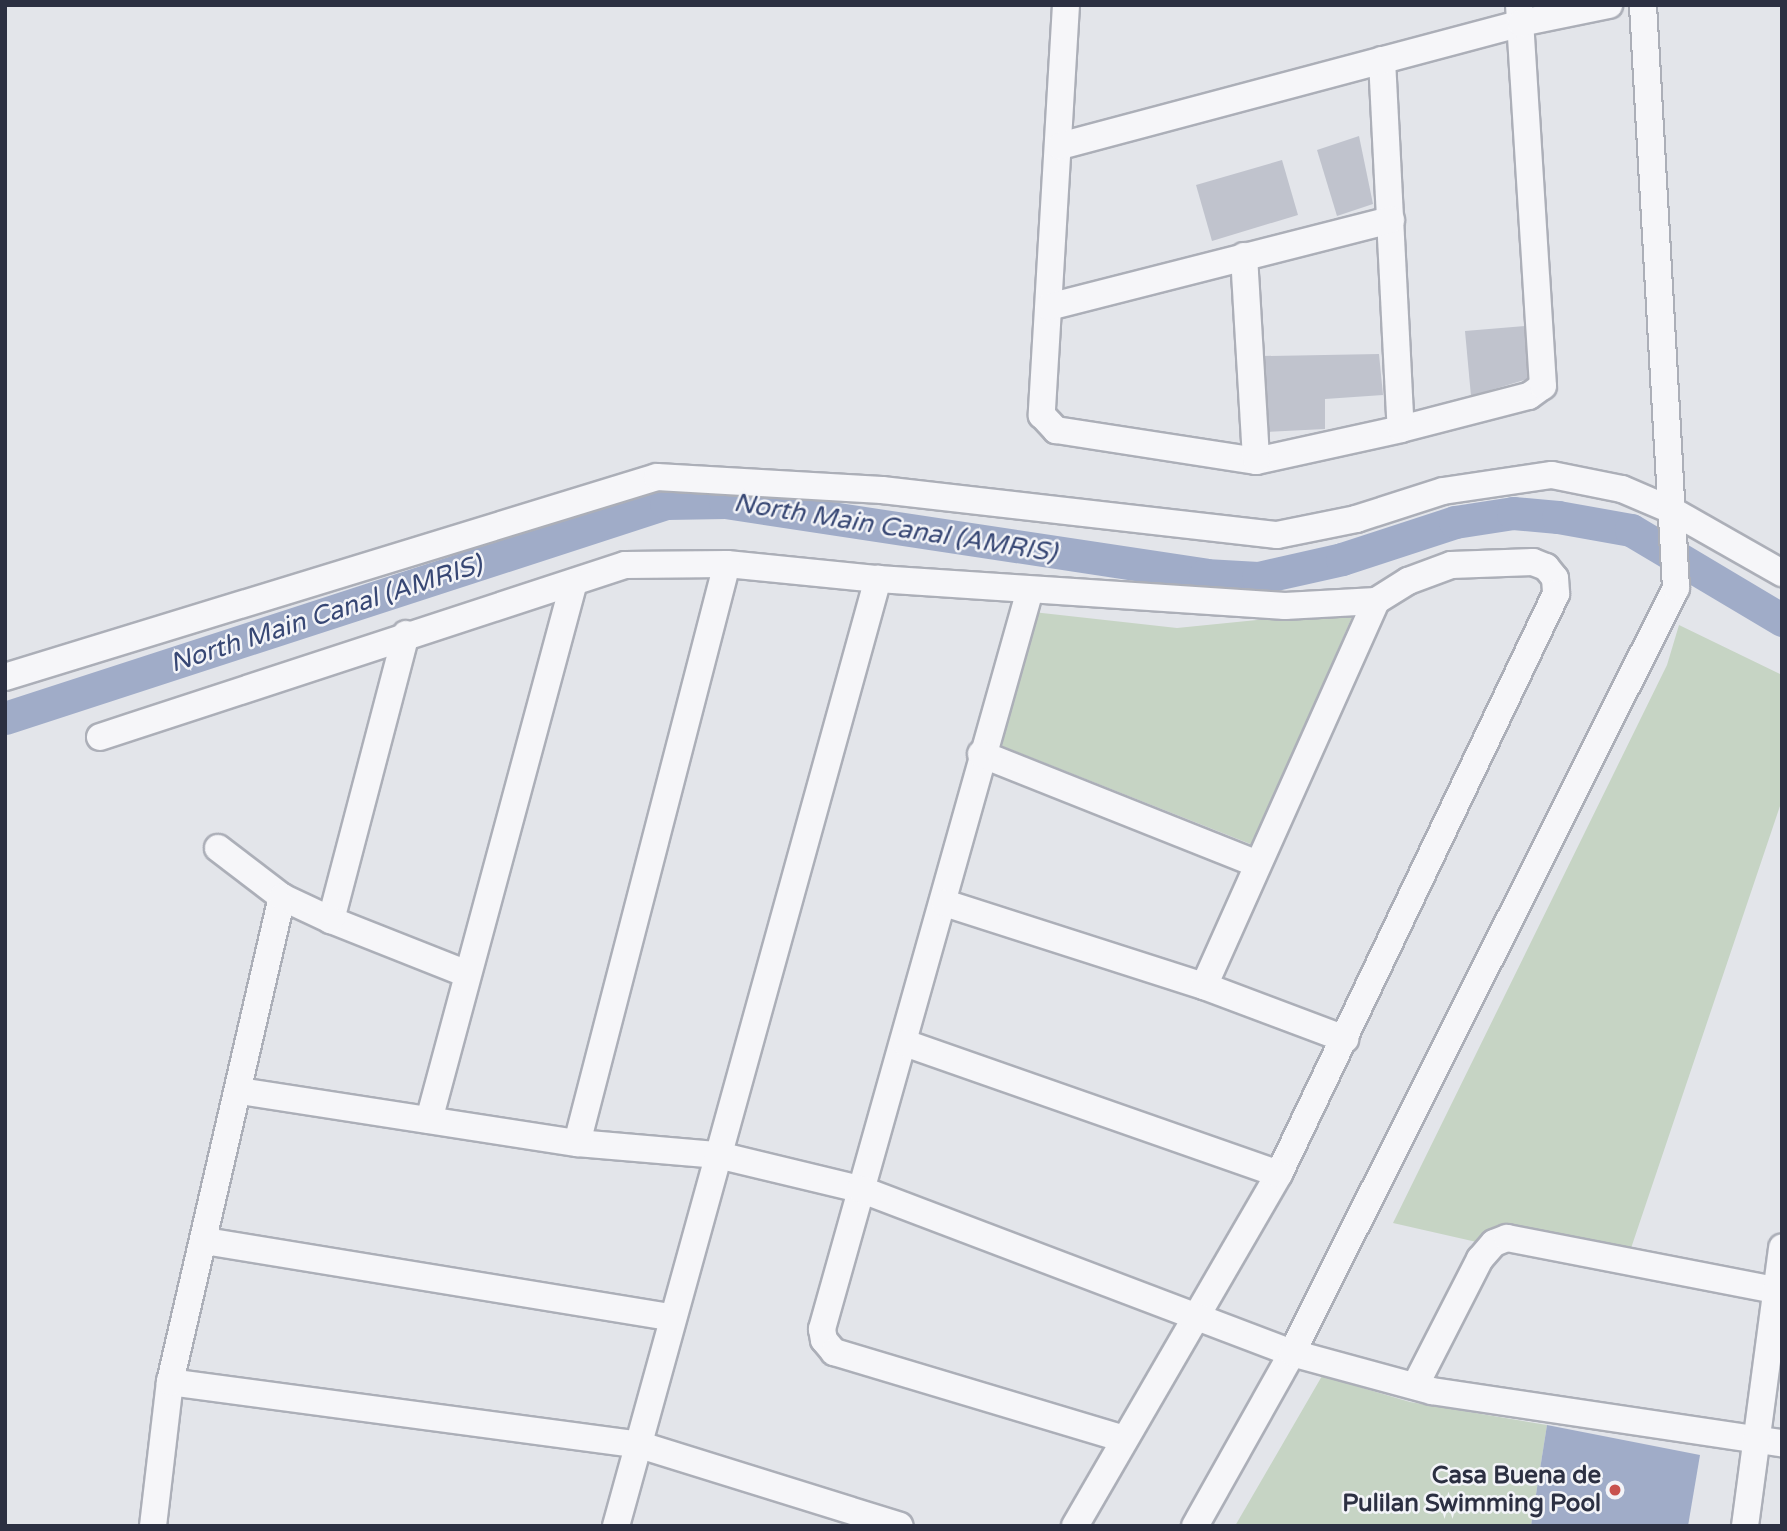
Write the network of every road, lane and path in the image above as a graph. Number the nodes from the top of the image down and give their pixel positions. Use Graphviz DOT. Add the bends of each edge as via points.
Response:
graph roads {
  1 [pos="1066,5"];
  2 [pos="1609,5"];
  3 [pos="1643,5"];
  4 [pos="1520,14"];
  5 [pos="1382,60"];
  6 [pos="1060,146"];
  7 [pos="1391,220"];
  8 [pos="1244,256"];
  9 [pos="1049,307"];
  10 [pos="1401,429"];
  11 [pos="1256,460"];
  12 [pos="1672,518"];
  13 [pos="727,564"];
  14 [pos="1782,573"];
  15 [pos="878,579"];
  16 [pos="574,582"];
  17 [pos="1030,590"];
  18 [pos="1376,601"];
  19 [pos="406,634"];
  20 [pos="5,677"];
  21 [pos="100,737"];
  22 [pos="981,754"];
  23 [pos="218,848"];
  24 [pos="1255,863"];
  25 [pos="282,897"];
  26 [pos="945,903"];
  27 [pos="331,920"];
  28 [pos="465,972"];
  29 [pos="1204,986"];
  30 [pos="1345,1039"];
  31 [pos="905,1044"];
  32 [pos="240,1091"];
  33 [pos="429,1120"];
  34 [pos="577,1143"];
  35 [pos="718,1156"];
  36 [pos="1279,1174"];
  37 [pos="860,1189"];
  38 [pos="205,1241"];
  39 [pos="1782,1247"];
  40 [pos="1775,1290"];
  41 [pos="1197,1313"];
  42 [pos="671,1317"];
  43 [pos="1292,1353"];
  44 [pos="170,1382"];
  45 [pos="1415,1386"];
  46 [pos="1124,1439"];
  47 [pos="1769,1441"];
  48 [pos="637,1444"];
  49 [pos="153,1526"];
  50 [pos="616,1526"];
  51 [pos="900,1526"];
  52 [pos="1075,1526"];
  53 [pos="1195,1526"];
  54 [pos="1745,1526"];
  1 -- 6 [label="street"];
  2 -- 4 [label="street"];
  3 -- 12 [label="street"];
  4 -- 5 [label="street"];
  4 -- 10 [label="street" via="1545,380 1539,391 1528,396"];
  5 -- 6 [label="street"];
  5 -- 7 [label="street"];
  6 -- 9 [label="street"];
  7 -- 8 [label="street"];
  7 -- 10 [label="street"];
  8 -- 9 [label="street"];
  8 -- 11 [label="street"];
  9 -- 11 [label="street" via="1040,404 1051,427"];
  10 -- 11 [label="street"];
  12 -- 14 [label="street"];
  12 -- 20 [label="street" via="1622,489 1552,475 1443,491 1356,519 1277,535 882,490 657,477"];
  12 -- 43 [label="street" via="1676,588"];
  13 -- 15 [label="street"];
  13 -- 16 [label="street" via="625,565"];
  13 -- 34 [label="street"];
  15 -- 17 [label="street"];
  15 -- 35 [label="street"];
  16 -- 19 [label="street"];
  16 -- 28 [label="street"];
  17 -- 18 [label="street" via="1285,606"];
  17 -- 22 [label="street"];
  18 -- 24 [label="street"];
  18 -- 30 [label="street" via="1408,581 1451,565 1533,562 1555,578 1556,594"];
  19 -- 21 [label="street"];
  19 -- 27 [label="street"];
  22 -- 24 [label="street"];
  22 -- 26 [label="street"];
  23 -- 25 [label="street"];
  24 -- 29 [label="street"];
  25 -- 27 [label="street"];
  25 -- 32 [label="street"];
  26 -- 29 [label="street"];
  26 -- 31 [label="street"];
  27 -- 28 [label="street"];
  28 -- 33 [label="street"];
  29 -- 30 [label="street"];
  30 -- 36 [label="street"];
  31 -- 36 [label="street"];
  31 -- 37 [label="street"];
  32 -- 33 [label="street"];
  32 -- 38 [label="street"];
  33 -- 34 [label="street"];
  34 -- 35 [label="street"];
  35 -- 37 [label="street"];
  35 -- 42 [label="street"];
  36 -- 41 [label="street"];
  37 -- 41 [label="street"];
  37 -- 46 [label="street" via="822,1329 830,1349"];
  38 -- 42 [label="street"];
  38 -- 44 [label="street"];
  39 -- 40 [label="street"];
  40 -- 45 [label="street" via="1507,1238 1494,1243 1480,1259"];
  40 -- 47 [label="street"];
  41 -- 43 [label="street"];
  41 -- 46 [label="street"];
  42 -- 48 [label="street"];
  43 -- 45 [label="street"];
  43 -- 53 [label="street"];
  44 -- 48 [label="street"];
  44 -- 49 [label="street"];
  45 -- 47 [label="street"];
  46 -- 52 [label="street"];
  47 -- 54 [label="street"];
  48 -- 50 [label="street"];
  48 -- 51 [label="street"];
}
